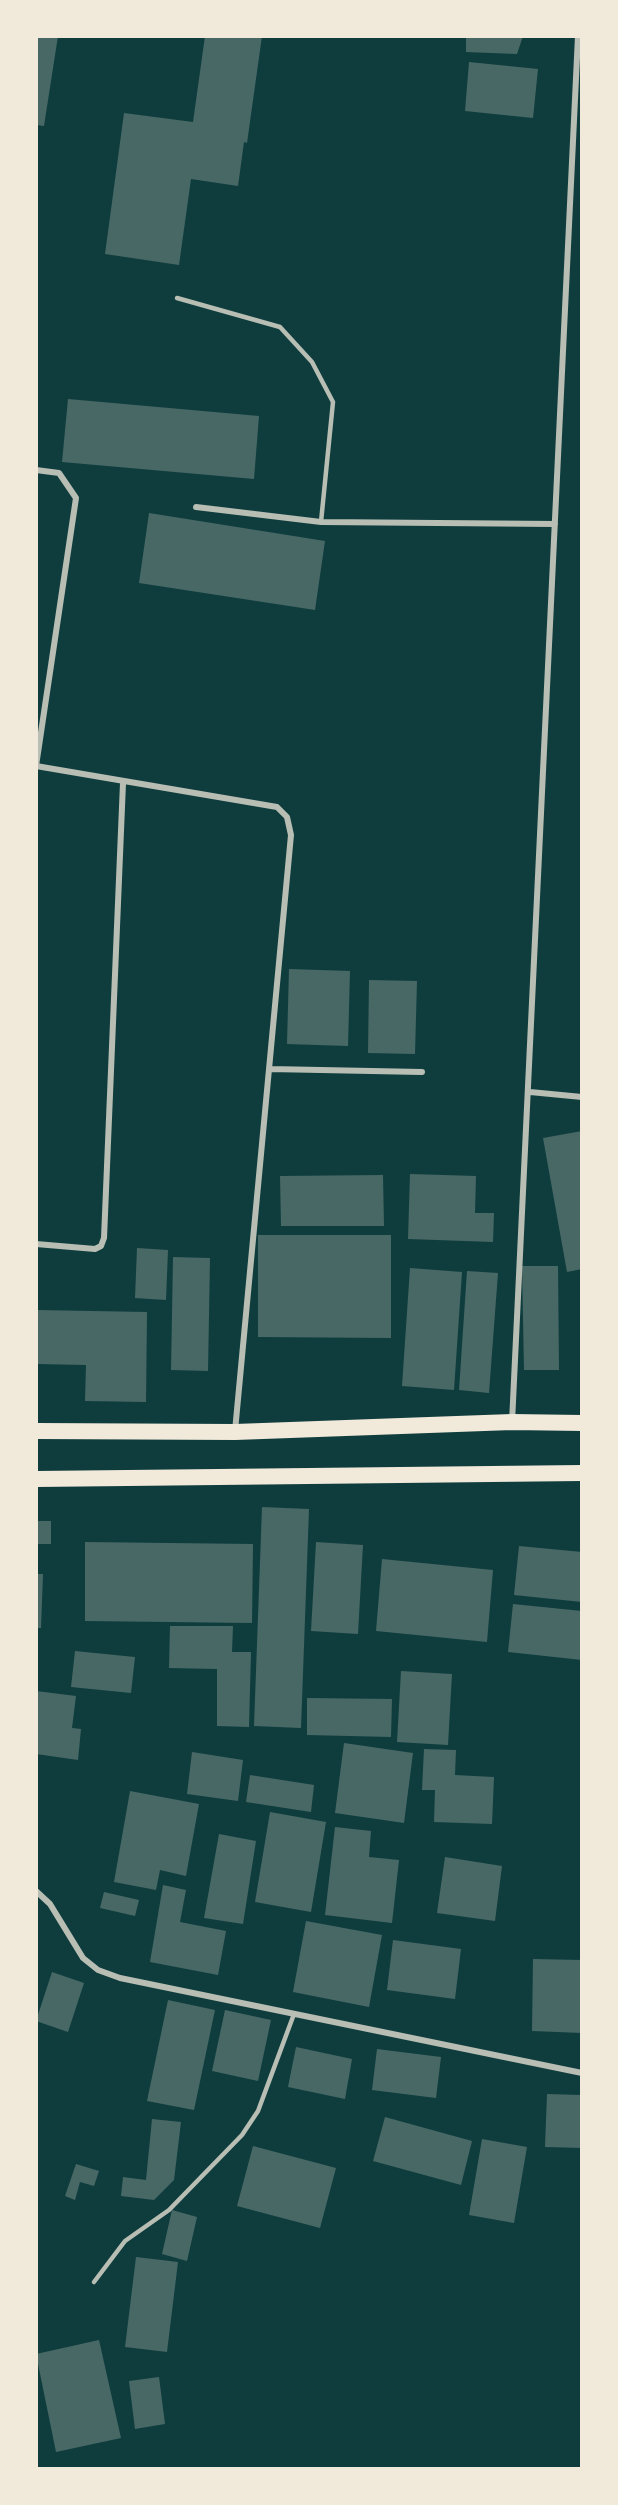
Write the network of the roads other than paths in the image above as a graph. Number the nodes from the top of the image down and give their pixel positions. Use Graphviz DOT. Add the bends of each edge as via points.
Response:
graph roads {
  1 [pos="578,36"];
  2 [pos="177,298"];
  3 [pos="36,470"];
  4 [pos="195,507"];
  5 [pos="321,522"];
  6 [pos="555,524"];
  7 [pos="36,766"];
  8 [pos="123,783"];
  9 [pos="270,1069"];
  10 [pos="422,1072"];
  11 [pos="530,1092"];
  12 [pos="582,1097"];
  13 [pos="36,1244"];
  14 [pos="512,1422"];
  15 [pos="582,1423"];
  16 [pos="36,1431"];
  17 [pos="235,1432"];
  18 [pos="582,1473"];
  19 [pos="36,1479"];
  20 [pos="36,1891"];
  21 [pos="294,2014"];
  22 [pos="582,2073"];
  23 [pos="94,2282"];
  1 -- 6 [label="street"];
  2 -- 5 [label="lane" via="280,327 312,362 333,402"];
  3 -- 7 [label="street" via="59,473 76,498"];
  4 -- 5 [label="street"];
  5 -- 6 [label="street"];
  6 -- 11 [label="street"];
  7 -- 8 [label="street"];
  8 -- 9 [label="street" via="277,807 287,817 291,835"];
  8 -- 13 [label="street" via="104,1238 95,1249"];
  9 -- 10 [label="street"];
  9 -- 17 [label="street"];
  11 -- 12 [label="street"];
  11 -- 14 [label="street"];
  14 -- 15 [label="highway"];
  14 -- 17 [label="highway"];
  16 -- 17 [label="highway"];
  18 -- 19 [label="highway"];
  20 -- 21 [label="street" via="50,1904 83,1958 98,1970"];
  21 -- 22 [label="street"];
  21 -- 23 [label="lane" via="258,2111 242,2135 170,2210 125,2241"];
}
